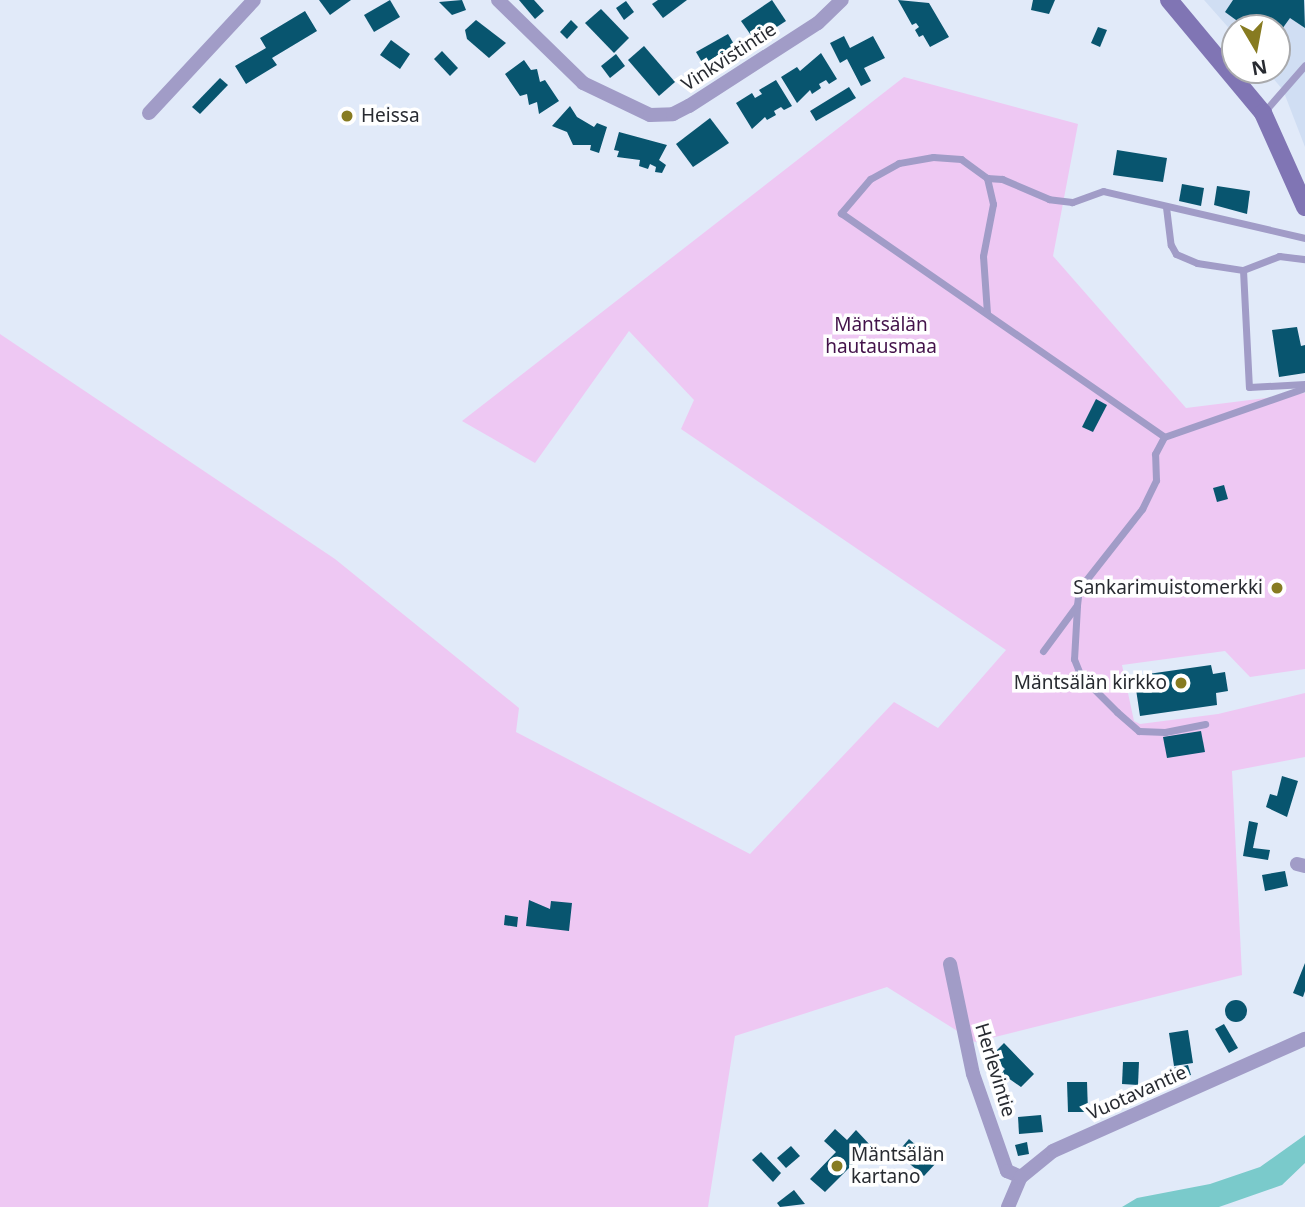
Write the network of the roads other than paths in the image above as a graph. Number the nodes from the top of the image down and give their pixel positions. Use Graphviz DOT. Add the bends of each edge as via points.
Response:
graph roads {
  1 [pos="254,0"];
  2 [pos="498,0"];
  3 [pos="842,0"];
  4 [pos="1169,0"];
  5 [pos="1305,65"];
  6 [pos="149,113"];
  7 [pos="1263,113"];
  8 [pos="987,178"];
  9 [pos="1166,207"];
  10 [pos="1305,207"];
  11 [pos="1305,238"];
  12 [pos="1305,259"];
  13 [pos="1243,270"];
  14 [pos="987,313"];
  15 [pos="1305,386"];
  16 [pos="1164,436"];
  17 [pos="1077,605"];
  18 [pos="1044,651"];
  19 [pos="1205,723"];
  20 [pos="950,964"];
  21 [pos="1305,1039"];
  22 [pos="1021,1177"];
  23 [pos="1008,1207"];
  1 -- 6 [label="street"];
  2 -- 3 [label="street, Vinkvistintie" via="583,83 650,115 673,114 689,106 818,23"];
  4 -- 7 [label="main road"];
  5 -- 7 [label="lane"];
  7 -- 10 [label="main road"];
  8 -- 9 [label="lane" via="1002,179 1049,199 1072,202 1102,191"];
  8 -- 14 [label="lane" via="993,204 983,256"];
  8 -- 14 [label="lane" via="961,159 933,157 899,163 870,178 841,213"];
  9 -- 11 [label="lane"];
  9 -- 13 [label="lane" via="1167,232 1176,254 1197,263"];
  12 -- 13 [label="lane" via="1279,256"];
  13 -- 15 [label="lane" via="1249,387"];
  14 -- 16 [label="lane"];
  15 -- 16 [label="lane"];
  16 -- 17 [label="lane" via="1155,454 1156,480 1150,494 1079,589"];
  17 -- 18 [label="lane"];
  17 -- 19 [label="lane" via="1074,659 1081,676 1116,712 1139,731 1165,732"];
  20 -- 22 [label="street, Herlevintie" via="973,1074 1007,1171"];
  21 -- 22 [label="street, Vuotavantie" via="1053,1152"];
  22 -- 23 [label="street, Vuotavantie"];
}
